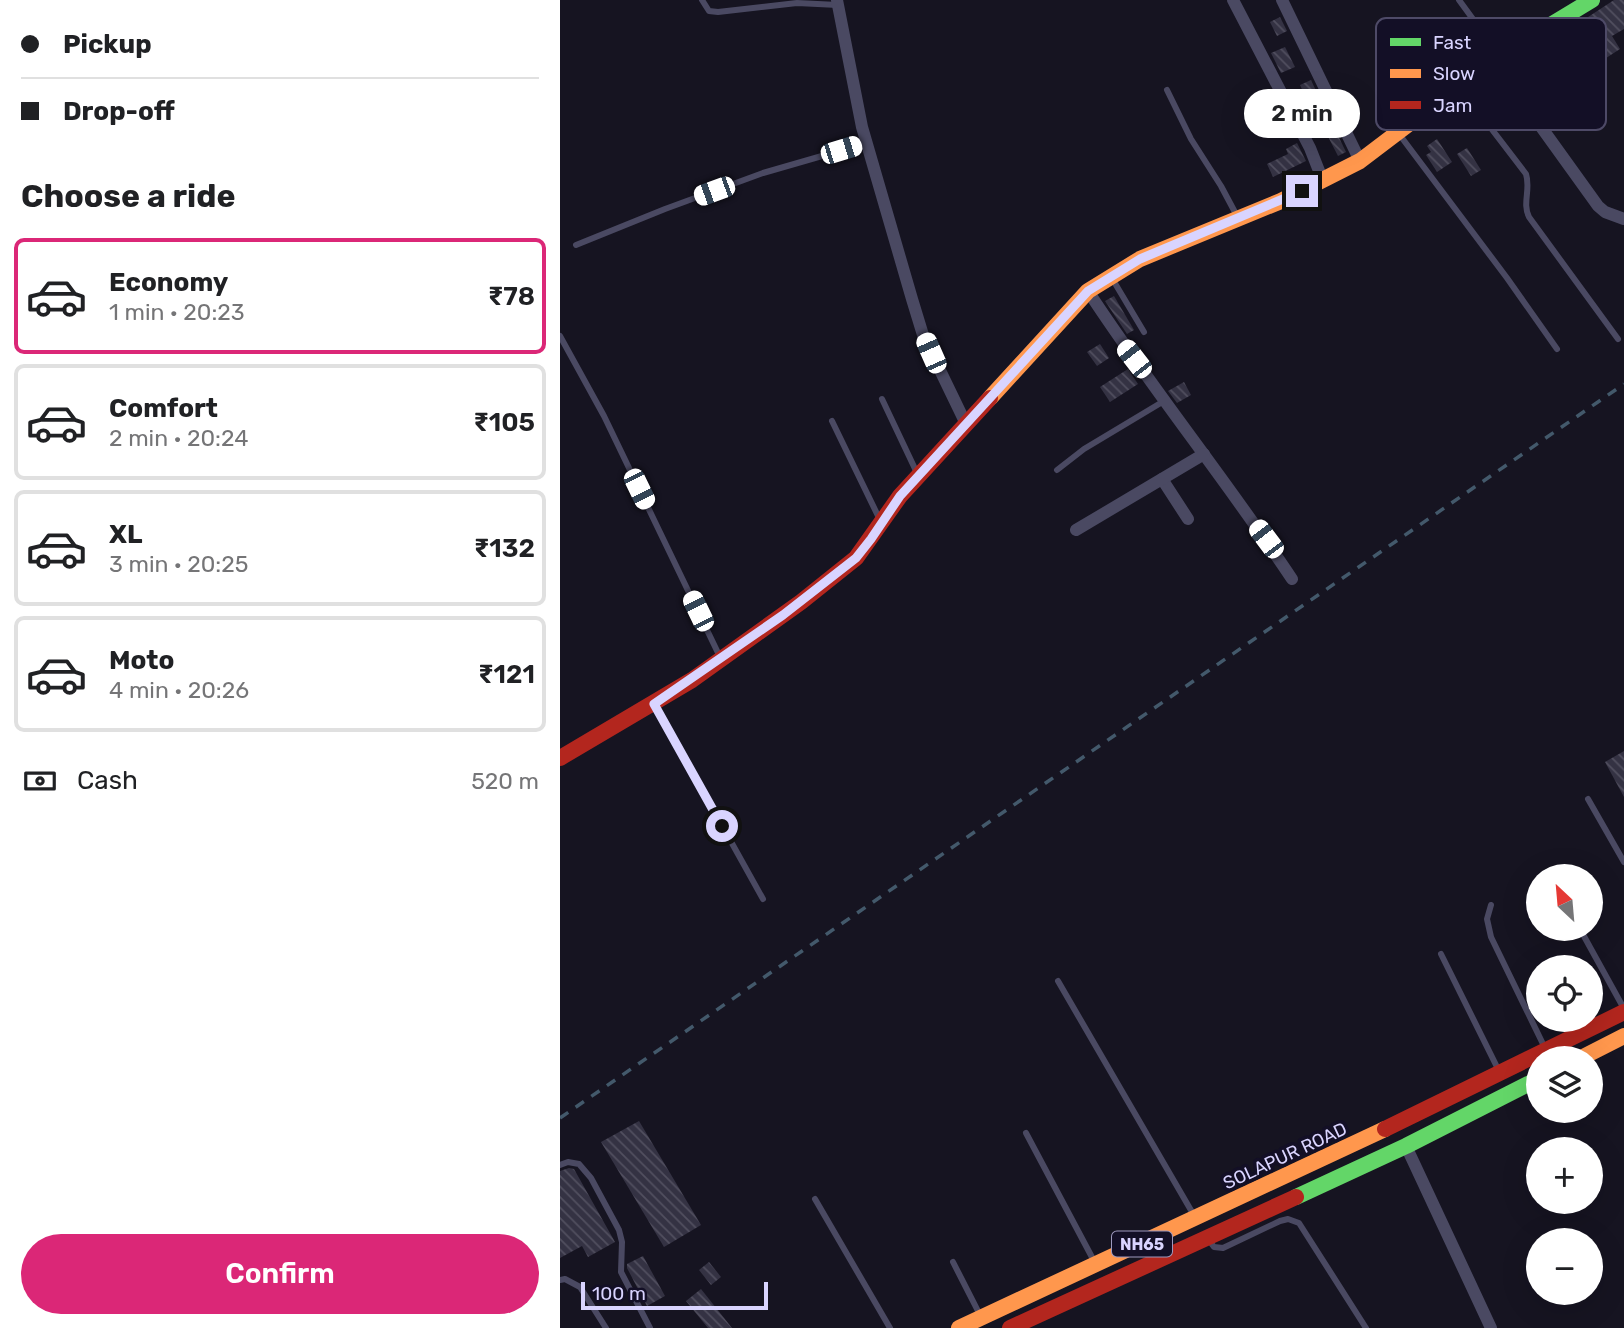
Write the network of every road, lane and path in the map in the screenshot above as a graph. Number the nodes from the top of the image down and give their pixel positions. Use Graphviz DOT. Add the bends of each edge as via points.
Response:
graph roads {
  1 [pos="702,0"];
  2 [pos="1233,0"];
  3 [pos="1282,0"];
  4 [pos="1459,0"];
  5 [pos="1592,0"];
  6 [pos="837,3"];
  7 [pos="1470,18"];
  8 [pos="1562,18"];
  9 [pos="1167,90"];
  10 [pos="1401,130"];
  11 [pos="1492,130"];
  12 [pos="1546,130"];
  13 [pos="1397,133"];
  14 [pos="867,143"];
  15 [pos="1360,161"];
  16 [pos="1323,181"];
  17 [pos="1239,219"];
  18 [pos="1624,219"];
  19 [pos="576,245"];
  20 [pos="1111,275"];
  21 [pos="1088,291"];
  22 [pos="1144,332"];
  23 [pos="560,337"];
  24 [pos="1618,339"];
  25 [pos="1557,349"];
  26 [pos="882,399"];
  27 [pos="1165,401"];
  28 [pos="832,421"];
  29 [pos="966,424"];
  30 [pos="1204,454"];
  31 [pos="1057,470"];
  32 [pos="918,475"];
  33 [pos="1162,478"];
  34 [pos="1188,519"];
  35 [pos="881,522"];
  36 [pos="1076,530"];
  37 [pos="1292,579"];
  38 [pos="721,660"];
  39 [pos="654,704"];
  40 [pos="560,758"];
  41 [pos="1588,799"];
  42 [pos="1624,862"];
  43 [pos="763,899"];
  44 [pos="1492,905"];
  45 [pos="1587,942"];
  46 [pos="1441,954"];
  47 [pos="1058,981"];
  48 [pos="1624,1011"];
  49 [pos="1624,1036"];
  50 [pos="1544,1046"];
  51 [pos="1554,1046"];
  52 [pos="1603,1046"];
  53 [pos="1526,1060"];
  54 [pos="1500,1073"];
  55 [pos="1526,1085"];
  56 [pos="1026,1133"];
  57 [pos="1402,1147"];
  58 [pos="560,1165"];
  59 [pos="816,1199"];
  60 [pos="1196,1219"];
  61 [pos="1208,1237"];
  62 [pos="953,1262"];
  63 [pos="1096,1265"];
  64 [pos="560,1280"];
  65 [pos="982,1318"];
  66 [pos="607,1328"];
  67 [pos="650,1328"];
  68 [pos="890,1328"];
  69 [pos="959,1328"];
  70 [pos="1010,1328"];
  71 [pos="1366,1328"];
  72 [pos="1491,1328"];
  1 -- 6 [label="lane" via="709,11 718,12"];
  2 -- 16 [label="street"];
  3 -- 15 [label="street"];
  4 -- 7 [label="lane"];
  5 -- 8 [label="main road"];
  6 -- 14 [label="street"];
  9 -- 17 [label="lane"];
  10 -- 13 [label="main road"];
  11 -- 24 [label="lane" via="1525,174 1529,217"];
  12 -- 18 [label="street" via="1598,206"];
  13 -- 15 [label="main road"];
  13 -- 25 [label="lane"];
  14 -- 19 [label="lane" via="763,173"];
  14 -- 29 [label="street" via="923,335"];
  15 -- 16 [label="main road"];
  16 -- 17 [label="main road"];
  17 -- 20 [label="main road"];
  20 -- 21 [label="main road"];
  20 -- 22 [label="lane"];
  21 -- 27 [label="street"];
  21 -- 29 [label="main road"];
  23 -- 38 [label="lane" via="604,416"];
  26 -- 32 [label="lane"];
  27 -- 30 [label="street"];
  27 -- 31 [label="lane"];
  28 -- 35 [label="lane"];
  29 -- 32 [label="main road"];
  30 -- 33 [label="street"];
  30 -- 37 [label="street"];
  32 -- 35 [label="main road"];
  33 -- 34 [label="street"];
  33 -- 36 [label="street"];
  35 -- 38 [label="main road" via="856,558"];
  38 -- 39 [label="main road"];
  39 -- 40 [label="main road"];
  39 -- 43 [label="lane"];
  41 -- 42 [label="lane"];
  44 -- 50 [label="lane" via="1487,919 1491,937"];
  45 -- 48 [label="lane"];
  46 -- 54 [label="lane"];
  47 -- 60 [label="lane"];
  48 -- 51 [label="main road, SOLAPUR ROAD / NH65"];
  49 -- 52 [label="main road"];
  53 -- 54 [label="main road, SOLAPUR ROAD / NH65"];
  54 -- 60 [label="main road, SOLAPUR ROAD / NH65"];
  55 -- 57 [label="main road, NH65"];
  56 -- 63 [label="lane"];
  57 -- 61 [label="main road, NH65"];
  57 -- 72 [label="street"];
  58 -- 67 [label="lane" via="579,1164 591,1178 619,1230 621,1272"];
  59 -- 68 [label="lane"];
  60 -- 63 [label="main road, SOLAPUR ROAD / NH65"];
  61 -- 70 [label="main road, NH65"];
  61 -- 71 [label="lane" via="1214,1247 1223,1248 1280,1221 1299,1223"];
  62 -- 65 [label="lane"];
  63 -- 65 [label="main road, SOLAPUR ROAD / NH65"];
  64 -- 66 [label="lane" via="580,1287"];
  65 -- 69 [label="main road, SOLAPUR ROAD / NH65"];
}
